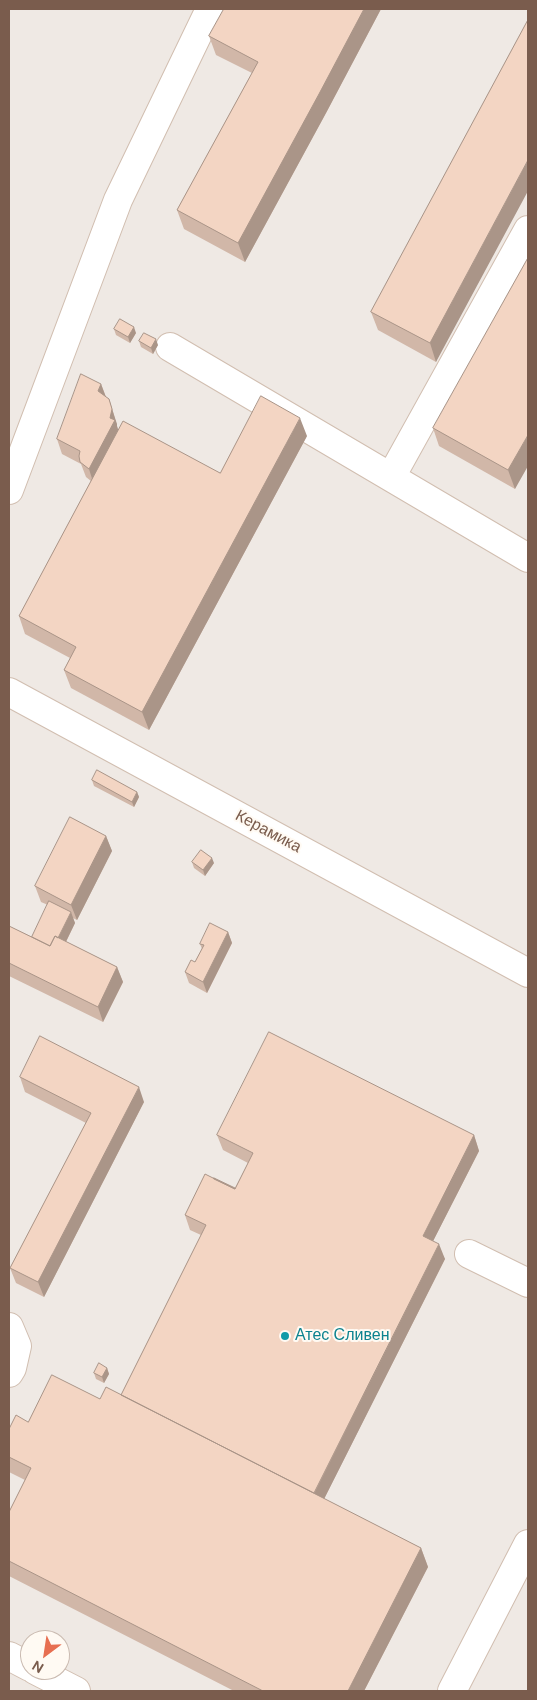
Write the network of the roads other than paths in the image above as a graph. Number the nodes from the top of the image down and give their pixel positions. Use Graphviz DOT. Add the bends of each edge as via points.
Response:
graph roads {
  1 [pos="210,9"];
  2 [pos="528,230"];
  3 [pos="170,347"];
  4 [pos="391,477"];
  5 [pos="9,490"];
  6 [pos="528,558"];
  7 [pos="9,692"];
  8 [pos="528,973"];
  9 [pos="468,1254"];
  10 [pos="528,1282"];
  11 [pos="9,1327"];
  12 [pos="9,1372"];
  13 [pos="528,1544"];
  14 [pos="55,1680"];
  15 [pos="76,1691"];
  16 [pos="452,1691"];
  1 -- 5 [label="street" via="118,200"];
  2 -- 4 [label="street"];
  3 -- 4 [label="street"];
  4 -- 6 [label="street"];
  7 -- 8 [label="street, Керамика"];
  9 -- 10 [label="street"];
  11 -- 12 [label="street" via="17,1346"];
  13 -- 16 [label="street"];
  14 -- 15 [label="street"];
}
